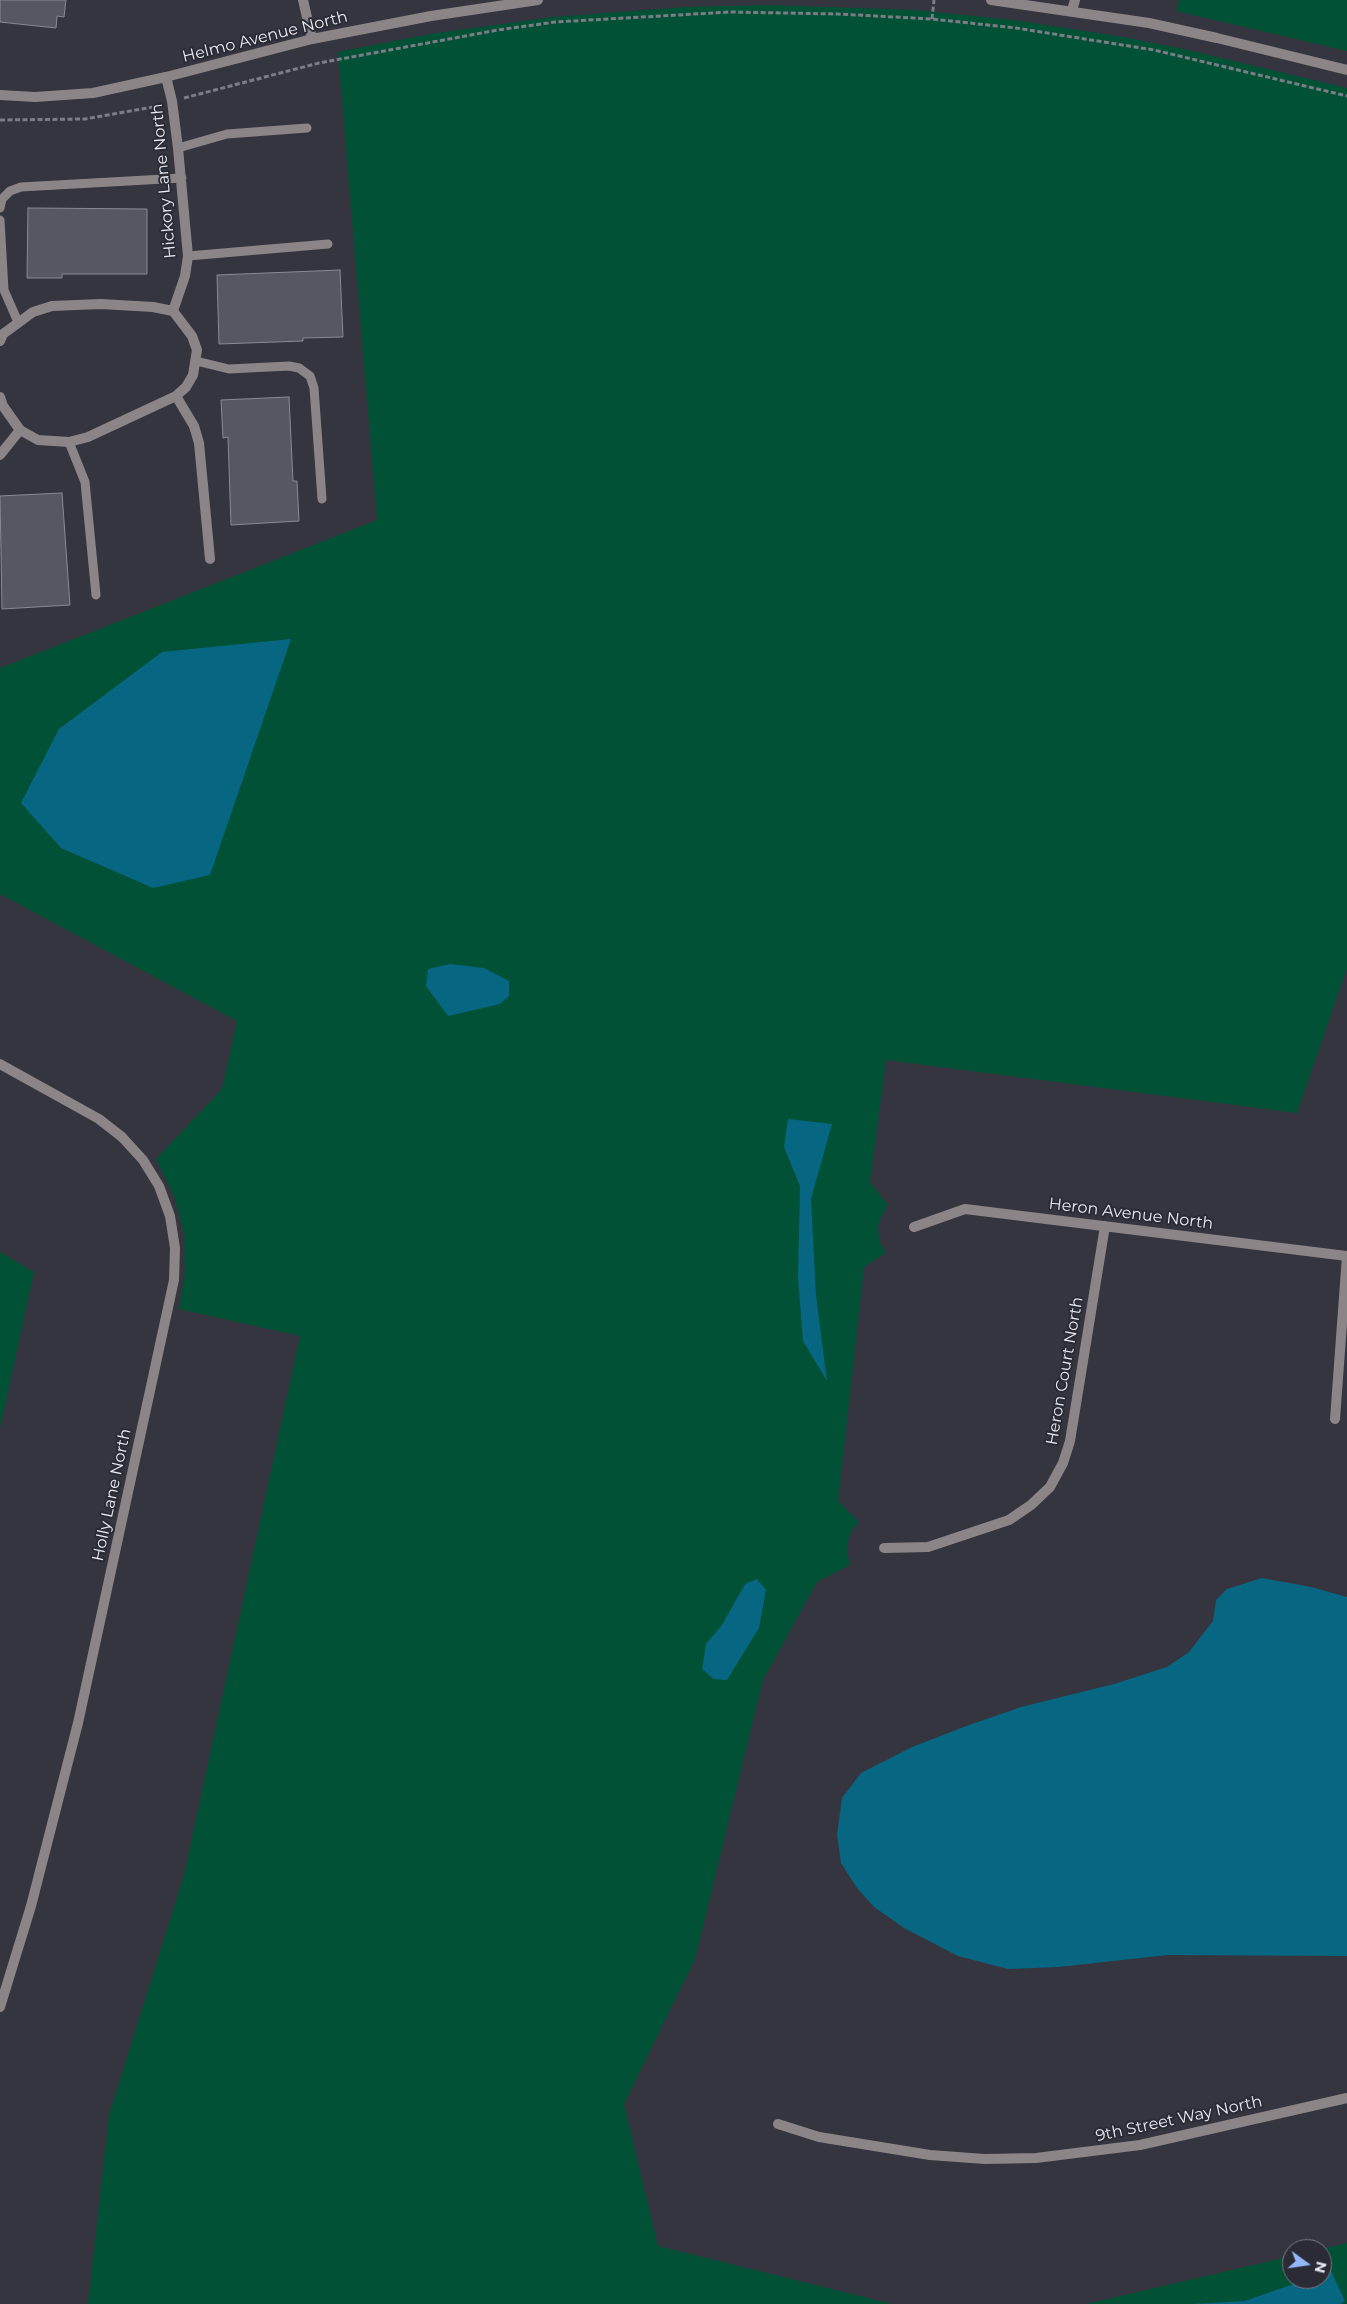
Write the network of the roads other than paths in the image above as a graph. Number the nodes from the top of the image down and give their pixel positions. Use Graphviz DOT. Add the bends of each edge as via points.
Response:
graph roads {
  1 [pos="303,0"];
  2 [pos="538,0"];
  3 [pos="991,0"];
  4 [pos="1073,5"];
  5 [pos="312,39"];
  6 [pos="1347,70"];
  7 [pos="166,77"];
  8 [pos="0,96"];
  9 [pos="307,128"];
  10 [pos="178,148"];
  11 [pos="182,178"];
  12 [pos="0,208"];
  13 [pos="0,220"];
  14 [pos="328,244"];
  15 [pos="188,256"];
  16 [pos="173,311"];
  17 [pos="18,322"];
  18 [pos="0,341"];
  19 [pos="196,361"];
  20 [pos="176,396"];
  21 [pos="0,398"];
  22 [pos="20,430"];
  23 [pos="69,442"];
  24 [pos="0,455"];
  25 [pos="322,499"];
  26 [pos="210,559"];
  27 [pos="96,595"];
  28 [pos="0,1064"];
  29 [pos="1105,1226"];
  30 [pos="914,1227"];
  31 [pos="1347,1256"];
  32 [pos="1335,1419"];
  33 [pos="884,1548"];
  34 [pos="0,2007"];
  35 [pos="1347,2098"];
  36 [pos="778,2124"];
  1 -- 5 [label="street"];
  2 -- 5 [label="street, Helmo Avenue North"];
  3 -- 4 [label="street"];
  4 -- 6 [label="street"];
  5 -- 7 [label="street, Helmo Avenue North"];
  7 -- 8 [label="street, Helmo Avenue North" via="94,93"];
  7 -- 10 [label="street, Hickory Lane North"];
  9 -- 10 [label="lane" via="226,134"];
  10 -- 11 [label="street, Hickory Lane North"];
  11 -- 12 [label="lane" via="21,187 2,199"];
  11 -- 15 [label="street, Hickory Lane North"];
  13 -- 17 [label="lane" via="4,290"];
  14 -- 15 [label="lane"];
  15 -- 16 [label="street, Hickory Lane North"];
  16 -- 17 [label="street" via="153,307 76,304 52,306 33,312"];
  16 -- 19 [label="street" via="192,336 197,350"];
  17 -- 18 [label="street" via="3,334"];
  19 -- 20 [label="street" via="193,375"];
  19 -- 25 [label="lane" via="229,369 289,366 310,376 314,388"];
  20 -- 23 [label="street" via="88,437"];
  20 -- 26 [label="street" via="194,426 199,443"];
  21 -- 22 [label="street"];
  22 -- 23 [label="street" via="38,440"];
  22 -- 24 [label="street"];
  23 -- 27 [label="lane" via="85,482"];
  28 -- 34 [label="street, Holly Lane North" via="122,1136 143,1160 159,1186 170,1216 175,1248 174,1280 78,1724 31,1906"];
  29 -- 30 [label="street, Heron Avenue North" via="965,1209"];
  29 -- 31 [label="street, Heron Avenue North"];
  29 -- 33 [label="street, Heron Court North" via="1070,1442 1050,1487 1009,1520 928,1547"];
  31 -- 32 [label="street"];
  35 -- 36 [label="street, 9th Street Way North" via="1140,2145 1036,2158 930,2156 819,2137"];
}
